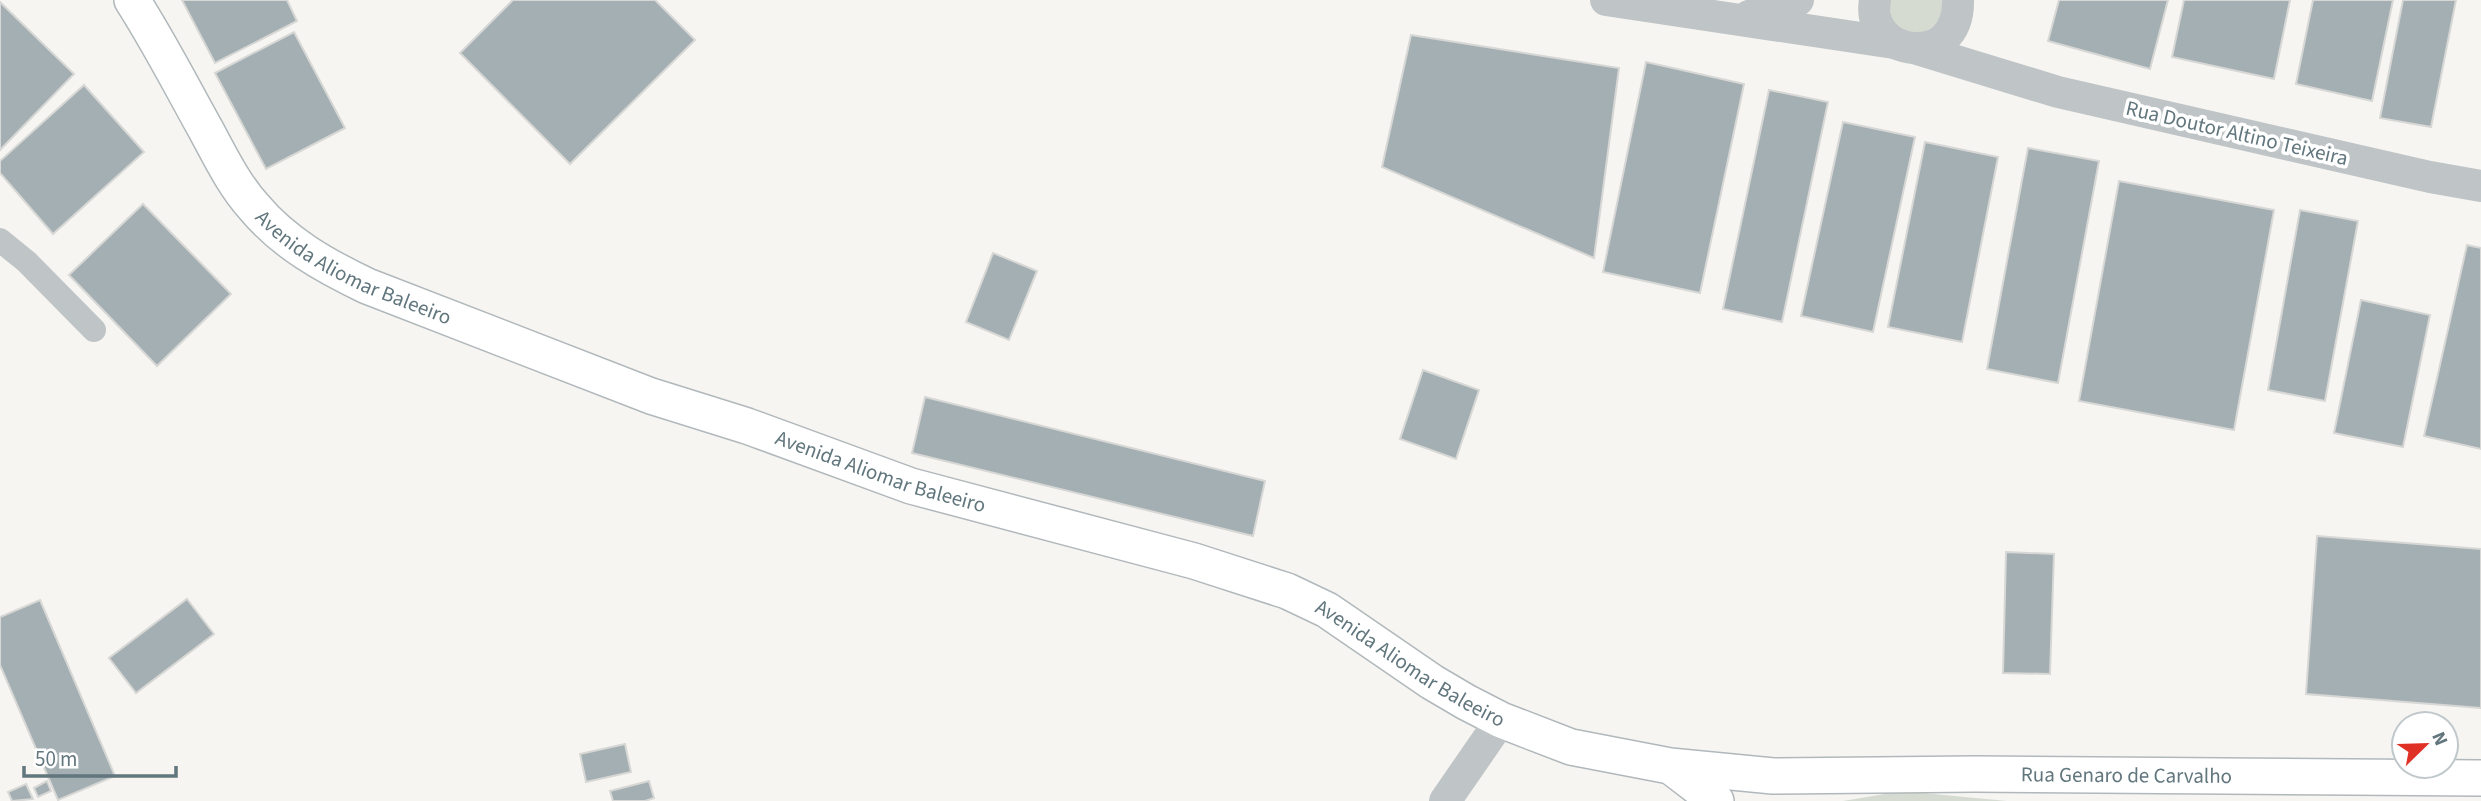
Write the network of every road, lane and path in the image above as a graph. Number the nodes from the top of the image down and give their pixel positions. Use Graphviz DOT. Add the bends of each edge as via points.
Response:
graph roads {
  1 [pos="132,0"];
  2 [pos="1606,0"];
  3 [pos="1798,0"];
  4 [pos="1875,0"];
  5 [pos="1958,7"];
  6 [pos="1741,18"];
  7 [pos="1905,46"];
  8 [pos="1996,72"];
  9 [pos="2481,186"];
  10 [pos="0,240"];
  11 [pos="94,330"];
  12 [pos="1501,720"];
  13 [pos="1670,766"];
  14 [pos="1847,777"];
  15 [pos="2481,778"];
  16 [pos="1758,788"];
  17 [pos="1445,801"];
  18 [pos="1716,801"];
  19 [pos="1806,801"];
  1 -- 12 [label="main road, Avenida Aliomar Baleeiro" via="222,161 253,207 307,254 333,270 651,396 911,486 1195,561 1287,591 1327,610 1432,682"];
  2 -- 6 [label="street, Rua Doutor Altino Teixeira"];
  3 -- 6 [label="street, Rua Doutor Altino Teixeira"];
  4 -- 7 [label="street" via="1876,20 1883,33"];
  5 -- 7 [label="street" via="1948,35 1929,47"];
  5 -- 8 [label="street" via="1973,45"];
  6 -- 7 [label="street, Rua Doutor Altino Teixeira"];
  7 -- 8 [label="street, Rua Doutor Altino Teixeira"];
  8 -- 9 [label="street, Rua Doutor Altino Teixeira" via="2058,92"];
  10 -- 11 [label="street"];
  12 -- 13 [label="main road, Avenida Aliomar Baleeiro" via="1571,747"];
  12 -- 17 [label="street"];
  13 -- 16 [label="main road, Avenida Aliomar Baleeiro"];
  13 -- 18 [label="main road"];
  14 -- 15 [label="main road, Rua Genaro de Carvalho"];
  14 -- 16 [label="main road, Rua Genaro de Carvalho"];
  14 -- 19 [label="main road"];
}
